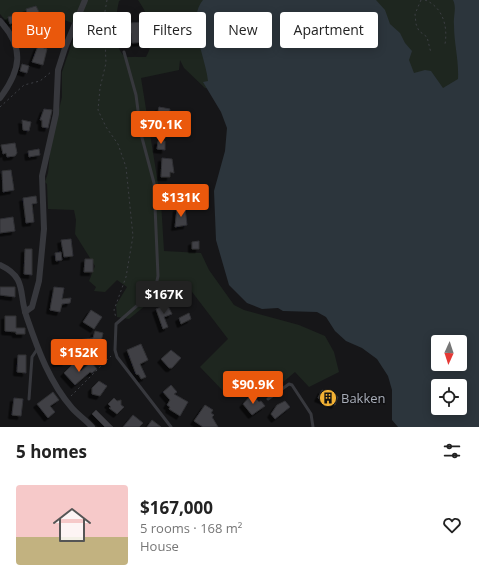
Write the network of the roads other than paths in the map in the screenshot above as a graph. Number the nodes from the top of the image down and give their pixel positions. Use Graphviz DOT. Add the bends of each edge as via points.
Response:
graph roads {
  1 [pos="85,0"];
  2 [pos="0,21"];
  3 [pos="124,52"];
  4 [pos="0,98"];
  5 [pos="0,265"];
  6 [pos="25,312"];
  7 [pos="38,348"];
  8 [pos="29,399"];
  9 [pos="268,399"];
  10 [pos="92,427"];
  11 [pos="171,427"];
  12 [pos="313,427"];
  1 -- 6 [label="street" via="60,62 56,114 42,176 44,228 39,281 32,307"];
  2 -- 4 [label="street" via="11,38 18,58 14,75"];
  3 -- 11 [label="lane" via="136,95 141,134 154,183 158,276 155,290 118,321 114,328 115,352"];
  5 -- 6 [label="street" via="19,279"];
  6 -- 7 [label="street"];
  7 -- 8 [label="lane" via="32,357"];
  7 -- 10 [label="street" via="50,375 67,402"];
  9 -- 12 [label="lane" via="289,384 292,385 309,411"];
}
